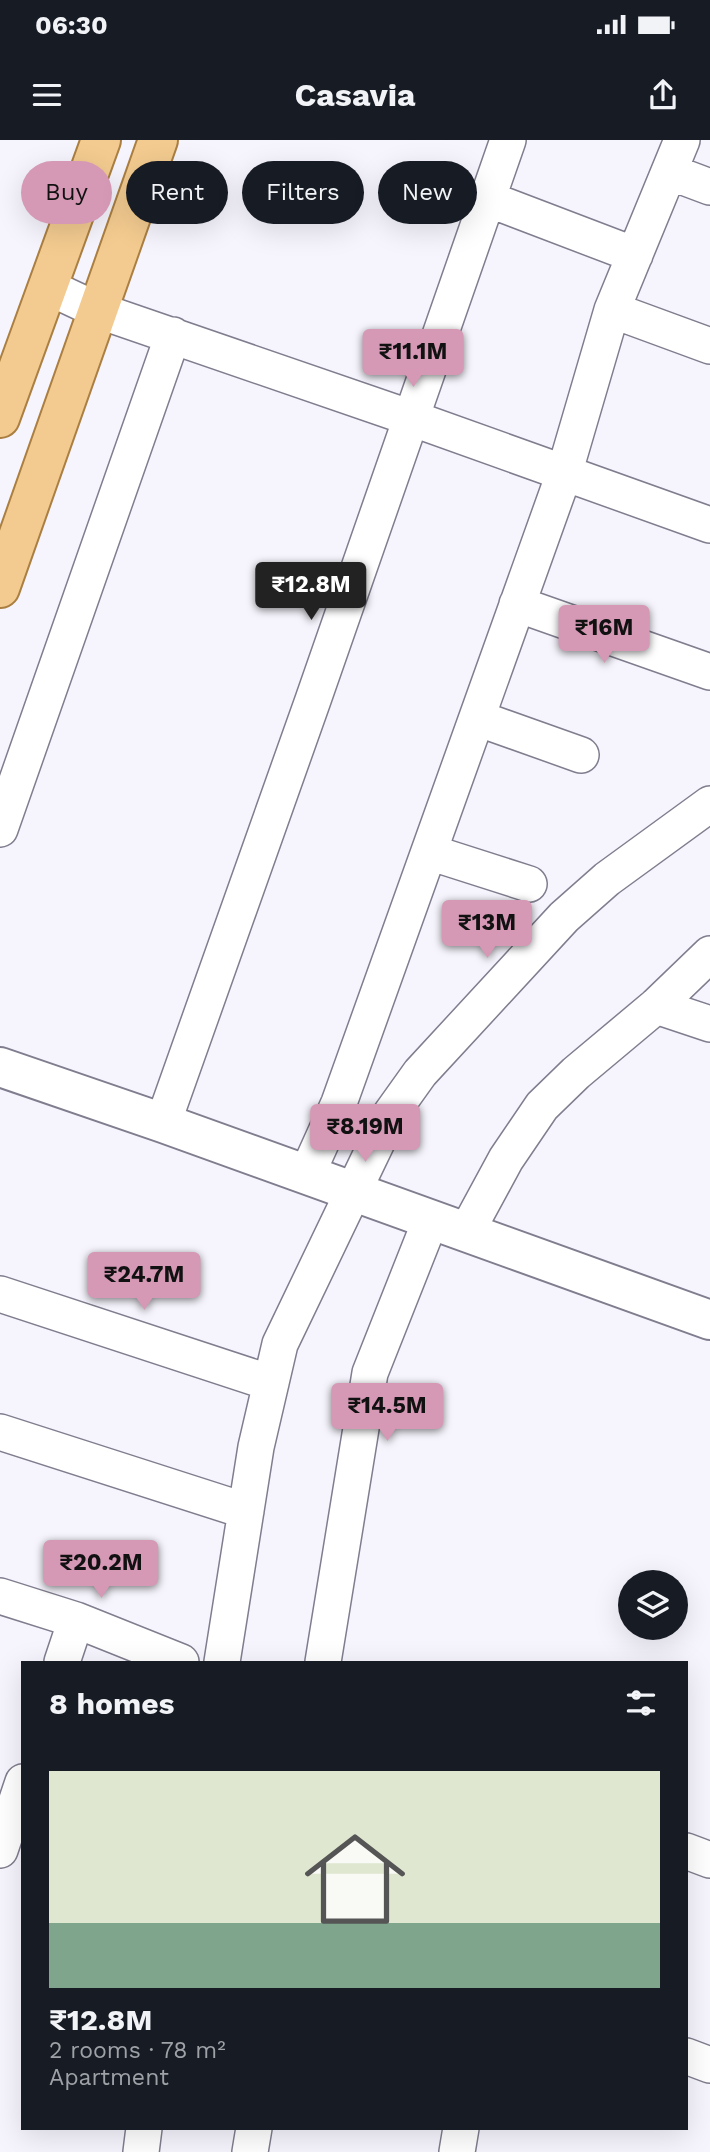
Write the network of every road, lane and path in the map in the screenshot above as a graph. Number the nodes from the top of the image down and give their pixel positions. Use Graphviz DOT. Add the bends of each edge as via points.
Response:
graph roads {
  1 [pos="101,140"];
  2 [pos="158,140"];
  3 [pos="508,140"];
  4 [pos="682,140"];
  5 [pos="670,172"];
  6 [pos="710,187"];
  7 [pos="488,199"];
  8 [pos="635,255"];
  9 [pos="48,287"];
  10 [pos="97,310"];
  11 [pos="612,310"];
  12 [pos="173,335"];
  13 [pos="710,346"];
  14 [pos="0,418"];
  15 [pos="411,418"];
  16 [pos="564,474"];
  17 [pos="710,525"];
  18 [pos="0,588"];
  19 [pos="517,604"];
  20 [pos="710,672"];
  21 [pos="477,718"];
  22 [pos="581,755"];
  23 [pos="710,804"];
  24 [pos="0,829"];
  25 [pos="429,852"];
  26 [pos="529,884"];
  27 [pos="710,954"];
  28 [pos="656,1006"];
  29 [pos="710,1024"];
  30 [pos="0,1067"];
  31 [pos="163,1123"];
  32 [pos="307,1174"];
  33 [pos="354,1192"];
  34 [pos="431,1219"];
  35 [pos="467,1231"];
  36 [pos="0,1294"];
  37 [pos="710,1320"];
  38 [pos="271,1383"];
  39 [pos="0,1432"];
  40 [pos="246,1511"];
  41 [pos="0,1596"];
  42 [pos="76,1620"];
  43 [pos="62,1661"];
  44 [pos="178,1661"];
  45 [pos="222,1661"];
  46 [pos="323,1661"];
  47 [pos="21,1788"];
  48 [pos="0,1850"];
  49 [pos="688,1852"];
  50 [pos="710,1860"];
  51 [pos="688,2057"];
  52 [pos="710,2065"];
  53 [pos="254,2130"];
  54 [pos="461,2130"];
  55 [pos="250,2152"];
  56 [pos="457,2152"];
  1 -- 9 [label="main road"];
  2 -- 10 [label="main road"];
  3 -- 7 [label="street"];
  4 -- 5 [label="street"];
  5 -- 6 [label="street"];
  5 -- 8 [label="street"];
  7 -- 8 [label="street"];
  7 -- 15 [label="street"];
  8 -- 11 [label="street"];
  9 -- 10 [label="street"];
  9 -- 14 [label="main road"];
  10 -- 12 [label="street"];
  10 -- 18 [label="main road"];
  11 -- 13 [label="street"];
  11 -- 16 [label="street"];
  12 -- 15 [label="street"];
  12 -- 24 [label="street"];
  15 -- 16 [label="street"];
  15 -- 31 [label="street"];
  16 -- 17 [label="street"];
  16 -- 19 [label="street"];
  19 -- 20 [label="street"];
  19 -- 21 [label="street"];
  21 -- 22 [label="street"];
  21 -- 25 [label="street"];
  23 -- 33 [label="street" via="607,878 564,917 420,1073 390,1115"];
  25 -- 26 [label="street"];
  25 -- 32 [label="street" via="339,1103"];
  27 -- 28 [label="street"];
  28 -- 29 [label="street"];
  28 -- 35 [label="street" via="542,1106 506,1159"];
  30 -- 31 [label="street"];
  31 -- 32 [label="street"];
  32 -- 33 [label="street"];
  33 -- 34 [label="street"];
  33 -- 38 [label="street" via="280,1344"];
  34 -- 35 [label="street"];
  34 -- 46 [label="street" via="370,1373"];
  35 -- 37 [label="street"];
  36 -- 38 [label="street"];
  38 -- 40 [label="street"];
  39 -- 40 [label="street"];
  40 -- 45 [label="street"];
  41 -- 42 [label="street"];
  42 -- 43 [label="street"];
  42 -- 44 [label="street"];
  47 -- 48 [label="street"];
  49 -- 50 [label="street"];
  51 -- 52 [label="street"];
  53 -- 55 [label="street"];
  54 -- 56 [label="street"];
}
